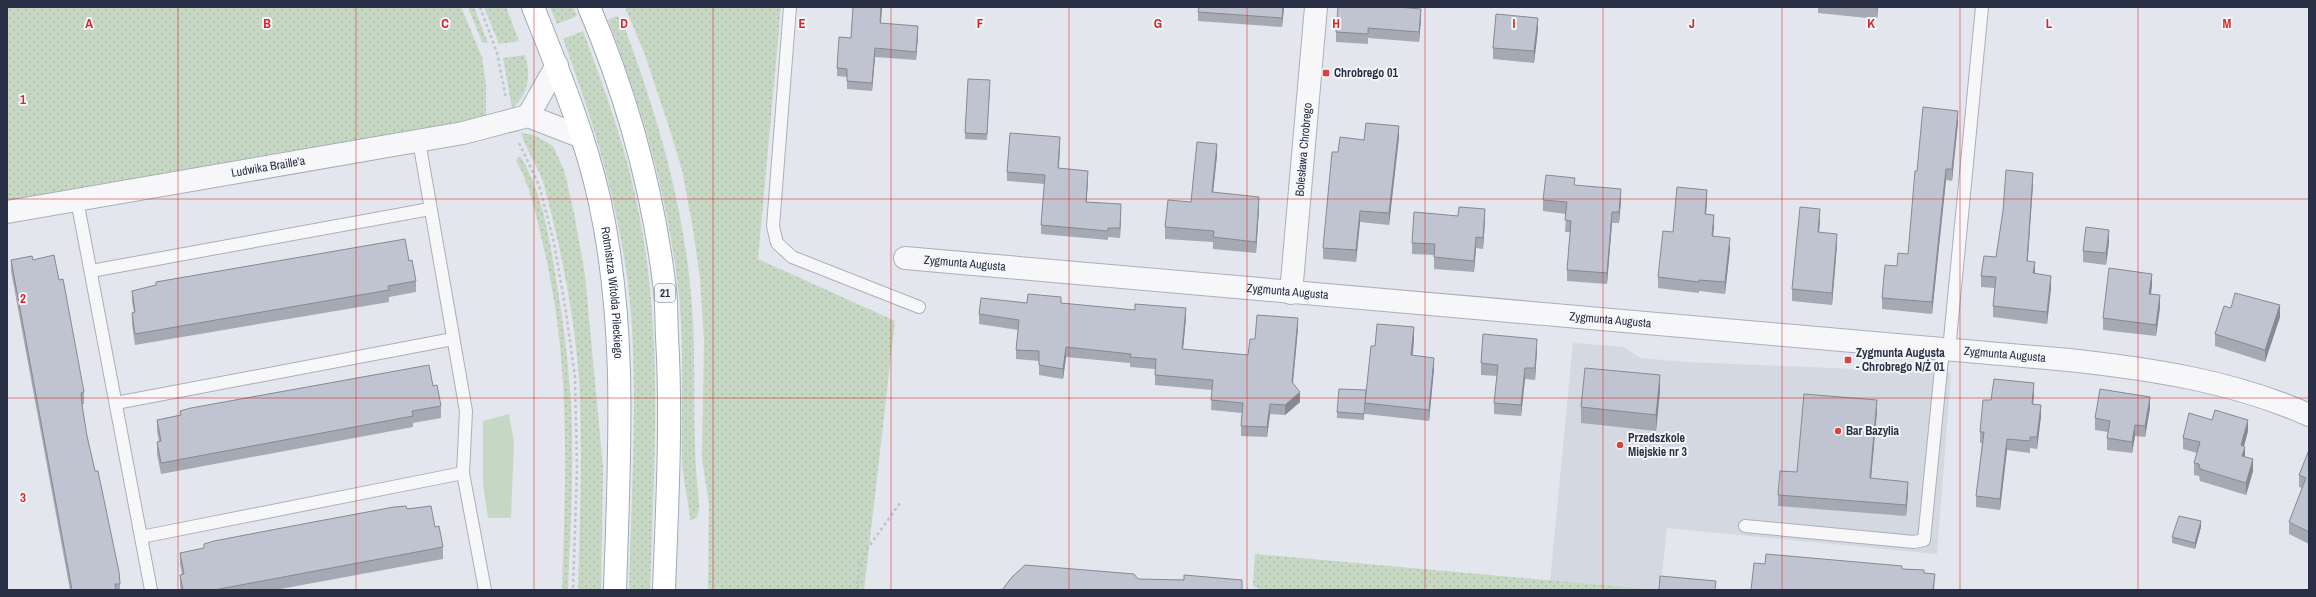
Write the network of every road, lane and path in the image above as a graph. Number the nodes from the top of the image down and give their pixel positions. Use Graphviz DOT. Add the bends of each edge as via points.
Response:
graph roads {
  1 [pos="480,7"];
  2 [pos="533,7"];
  3 [pos="589,7"];
  4 [pos="790,7"];
  5 [pos="1316,7"];
  6 [pos="1982,7"];
  7 [pos="557,65"];
  8 [pos="507,103"];
  9 [pos="528,116"];
  10 [pos="582,137"];
  11 [pos="419,141"];
  12 [pos="519,142"];
  13 [pos="77,200"];
  14 [pos="430,210"];
  15 [pos="7,212"];
  16 [pos="905,258"];
  17 [pos="91,271"];
  18 [pos="1291,293"];
  19 [pos="920,307"];
  20 [pos="453,338"];
  21 [pos="1946,349"];
  22 [pos="116,403"];
  23 [pos="2309,415"];
  24 [pos="464,473"];
  25 [pos="900,503"];
  26 [pos="1745,526"];
  27 [pos="142,537"];
  28 [pos="151,590"];
  29 [pos="485,590"];
  30 [pos="573,590"];
  31 [pos="615,590"];
  32 [pos="664,590"];
  33 [pos="857,590"];
  1 -- 8 [label="path" via="497,53"];
  2 -- 7 [label="main road, Rotmistrza Witolda Pileckiego"];
  3 -- 32 [label="main road, 21" via="626,104 650,189 665,284 669,453"];
  4 -- 19 [label="lane" via="773,226 777,243 792,257"];
  5 -- 18 [label="street, Bolesława Chrobrego"];
  6 -- 21 [label="lane"];
  7 -- 9 [label="street"];
  7 -- 10 [label="main road, Rotmistrza Witolda Pileckiego"];
  9 -- 10 [label="street"];
  9 -- 11 [label="street, Ludwika Braille'a" via="498,125"];
  10 -- 31 [label="main road, Rotmistrza Witolda Pileckiego" via="599,198 618,326 620,414"];
  11 -- 13 [label="street, Ludwika Braille'a"];
  11 -- 14 [label="lane"];
  12 -- 30 [label="path" via="539,185 554,243 575,377 577,469"];
  13 -- 15 [label="street, Ludwika Braille'a"];
  13 -- 17 [label="lane"];
  14 -- 17 [label="lane"];
  14 -- 20 [label="lane"];
  16 -- 18 [label="street, Zygmunta Augusta"];
  17 -- 22 [label="lane"];
  18 -- 21 [label="street, Zygmunta Augusta"];
  20 -- 22 [label="lane"];
  20 -- 24 [label="lane" via="466,410"];
  21 -- 23 [label="street, Zygmunta Augusta" via="2069,360 2166,373 2262,397"];
  21 -- 26 [label="lane" via="1924,540 1914,542"];
  22 -- 27 [label="lane"];
  24 -- 27 [label="lane"];
  24 -- 29 [label="lane"];
  25 -- 33 [label="path" via="865,552 859,568"];
  27 -- 28 [label="lane"];
}
